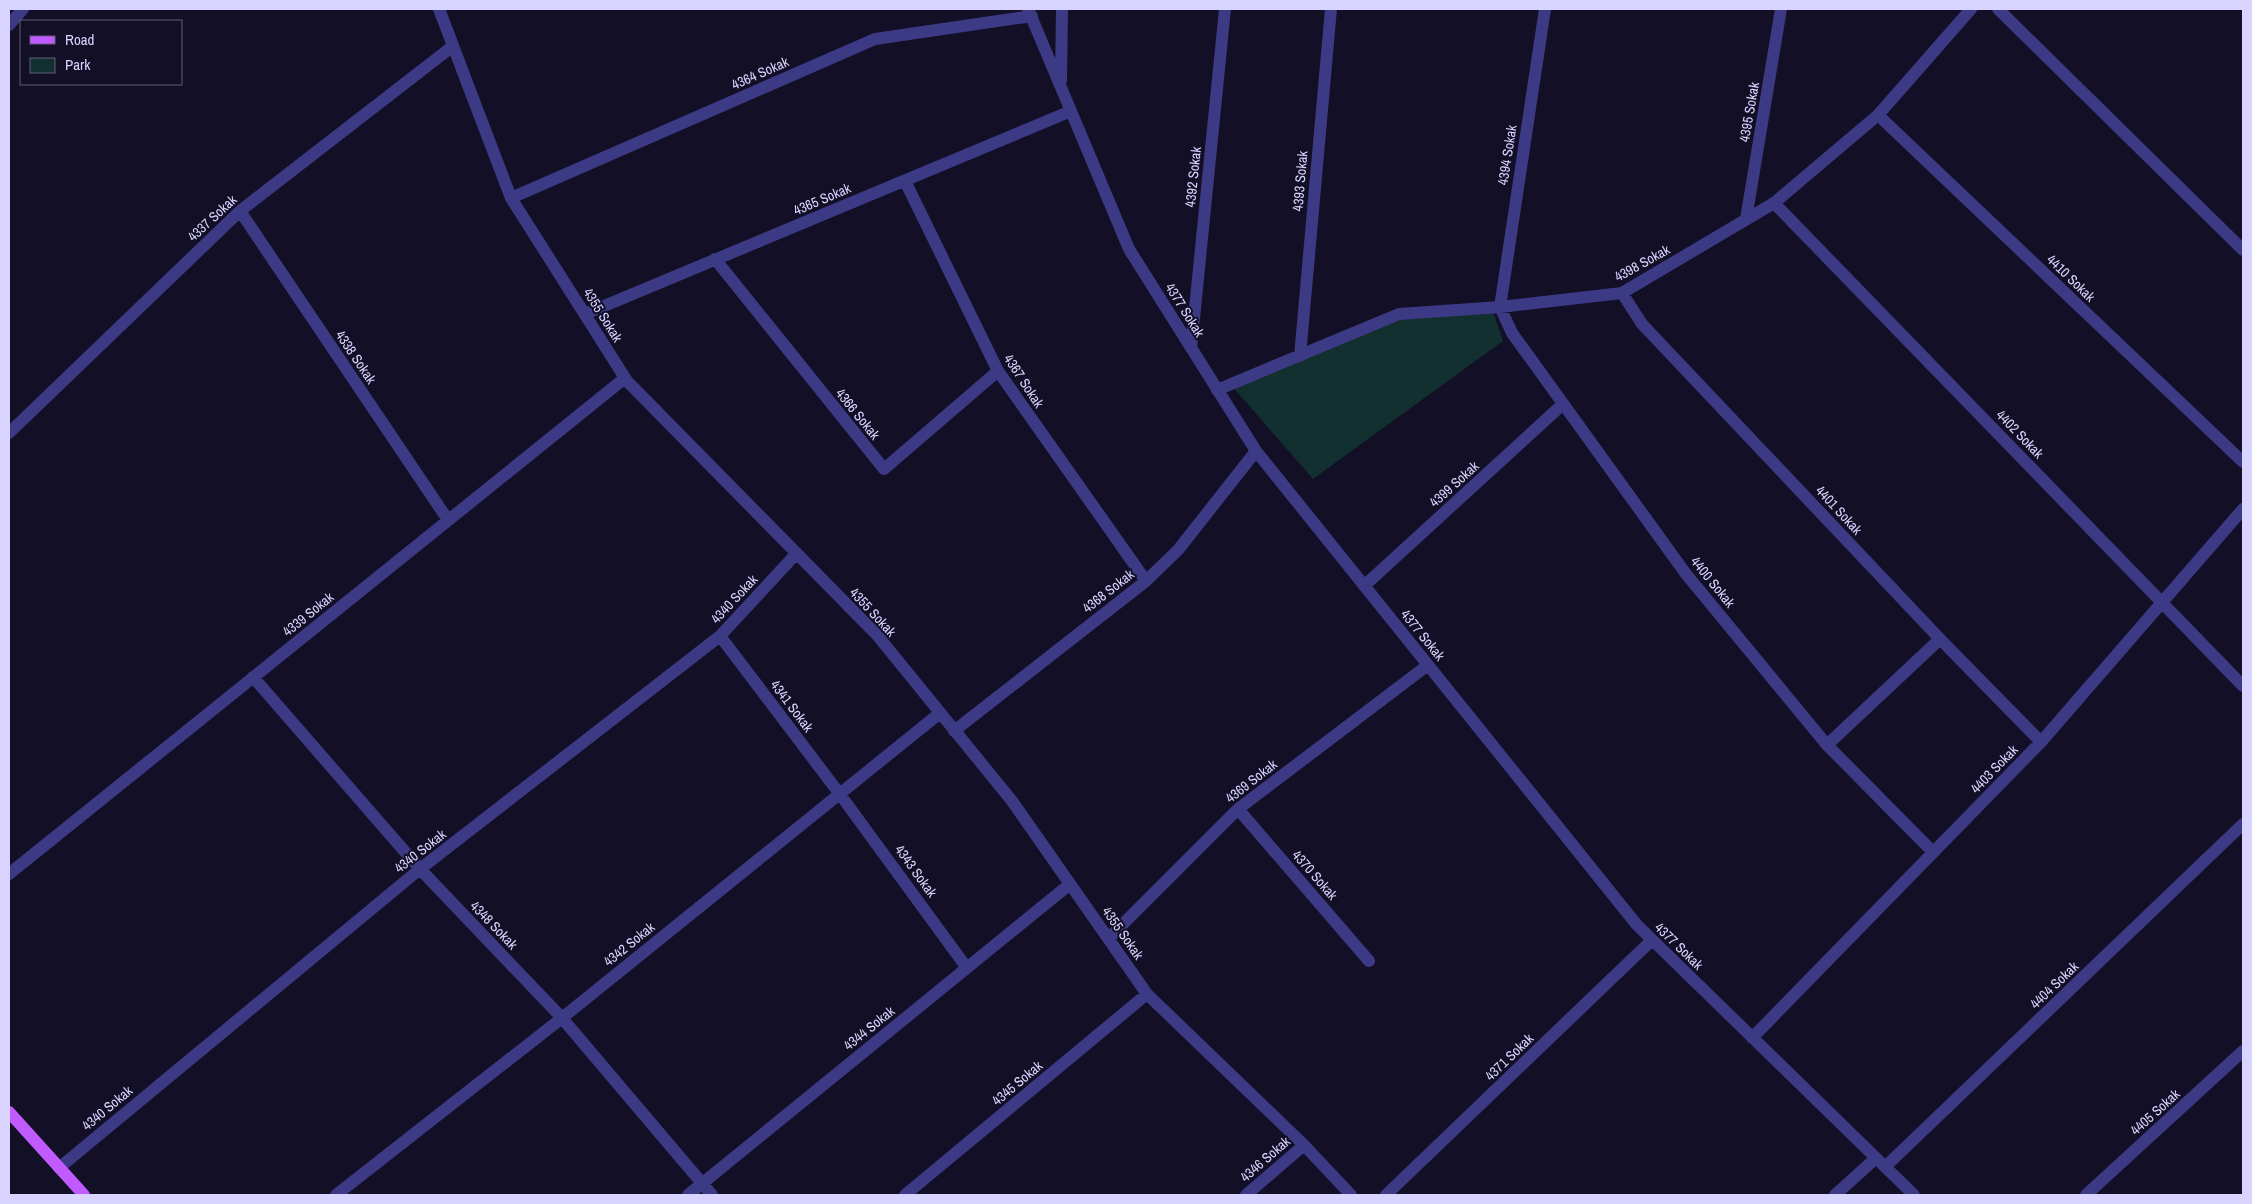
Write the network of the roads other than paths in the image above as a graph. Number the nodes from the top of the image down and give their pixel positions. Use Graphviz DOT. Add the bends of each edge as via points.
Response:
graph roads {
  1 [pos="23,9"];
  2 [pos="439,9"];
  3 [pos="1062,9"];
  4 [pos="1225,9"];
  5 [pos="1331,9"];
  6 [pos="1545,9"];
  7 [pos="1781,9"];
  8 [pos="1971,9"];
  9 [pos="1998,9"];
  10 [pos="1030,12"];
  11 [pos="9,25"];
  12 [pos="453,46"];
  13 [pos="1061,87"];
  14 [pos="1071,111"];
  15 [pos="1878,115"];
  16 [pos="905,180"];
  17 [pos="511,198"];
  18 [pos="1774,203"];
  19 [pos="240,211"];
  20 [pos="1746,219"];
  21 [pos="2243,250"];
  22 [pos="715,259"];
  23 [pos="1622,293"];
  24 [pos="1500,306"];
  25 [pos="585,314"];
  26 [pos="1191,348"];
  27 [pos="1300,356"];
  28 [pos="998,371"];
  29 [pos="625,378"];
  30 [pos="1217,390"];
  31 [pos="1563,404"];
  32 [pos="9,433"];
  33 [pos="1256,451"];
  34 [pos="2243,462"];
  35 [pos="2243,509"];
  36 [pos="448,520"];
  37 [pos="796,554"];
  38 [pos="1146,581"];
  39 [pos="1364,586"];
  40 [pos="2162,602"];
  41 [pos="720,636"];
  42 [pos="1940,639"];
  43 [pos="1428,665"];
  44 [pos="253,677"];
  45 [pos="2243,686"];
  46 [pos="940,713"];
  47 [pos="954,731"];
  48 [pos="2041,742"];
  49 [pos="1827,745"];
  50 [pos="839,793"];
  51 [pos="1238,809"];
  52 [pos="2243,824"];
  53 [pos="1934,852"];
  54 [pos="420,869"];
  55 [pos="9,874"];
  56 [pos="1070,884"];
  57 [pos="1108,938"];
  58 [pos="1652,940"];
  59 [pos="1369,961"];
  60 [pos="967,968"];
  61 [pos="1147,994"];
  62 [pos="562,1018"];
  63 [pos="1752,1038"];
  64 [pos="2243,1051"];
  65 [pos="9,1112"];
  66 [pos="1304,1145"];
  67 [pos="1876,1158"];
  68 [pos="1885,1167"];
  69 [pos="59,1168"];
  70 [pos="701,1183"];
  71 [pos="84,1195"];
  72 [pos="336,1195"];
  73 [pos="688,1195"];
  74 [pos="712,1195"];
  75 [pos="905,1195"];
  76 [pos="1246,1195"];
  77 [pos="1351,1195"];
  78 [pos="1386,1195"];
  79 [pos="1835,1195"];
  80 [pos="1914,1195"];
  81 [pos="2086,1195"];
  1 -- 11 [label="street"];
  2 -- 12 [label="street, 4355 Sokak"];
  3 -- 13 [label="street"];
  4 -- 26 [label="street, 4392 Sokak"];
  5 -- 27 [label="street, 4393 Sokak"];
  6 -- 24 [label="street, 4394 Sokak"];
  7 -- 20 [label="street, 4395 Sokak"];
  8 -- 15 [label="street, 4398 Sokak"];
  9 -- 21 [label="street"];
  10 -- 13 [label="street, 4377 Sokak"];
  10 -- 17 [label="street, 4364 Sokak" via="875,39"];
  12 -- 17 [label="street, 4355 Sokak"];
  12 -- 19 [label="street, 4337 Sokak"];
  13 -- 14 [label="street, 4377 Sokak"];
  14 -- 16 [label="street, 4365 Sokak"];
  14 -- 26 [label="street, 4377 Sokak" via="1129,249"];
  15 -- 18 [label="street, 4398 Sokak"];
  15 -- 34 [label="street, 4410 Sokak"];
  16 -- 22 [label="street, 4365 Sokak"];
  16 -- 28 [label="street, 4367 Sokak"];
  17 -- 25 [label="street, 4355 Sokak"];
  18 -- 20 [label="street, 4398 Sokak"];
  18 -- 40 [label="street, 4402 Sokak"];
  19 -- 32 [label="street, 4337 Sokak"];
  19 -- 36 [label="street, 4338 Sokak"];
  20 -- 23 [label="street, 4398 Sokak"];
  22 -- 25 [label="street, 4365 Sokak"];
  22 -- 28 [label="street, 4366 Sokak" via="884,470"];
  23 -- 24 [label="street, 4398 Sokak"];
  23 -- 42 [label="street, 4401 Sokak" via="1642,324"];
  24 -- 27 [label="street, 4398 Sokak" via="1399,314"];
  24 -- 31 [label="street, 4400 Sokak" via="1512,333"];
  25 -- 29 [label="street, 4355 Sokak"];
  26 -- 30 [label="street, 4377 Sokak"];
  27 -- 30 [label="street, 4398 Sokak"];
  28 -- 38 [label="street, 4367 Sokak"];
  29 -- 36 [label="street, 4339 Sokak"];
  29 -- 37 [label="street, 4355 Sokak"];
  30 -- 33 [label="street, 4377 Sokak"];
  31 -- 39 [label="street, 4399 Sokak"];
  31 -- 49 [label="street, 4400 Sokak" via="1686,574"];
  33 -- 38 [label="street, 4368 Sokak" via="1178,550"];
  33 -- 39 [label="street, 4377 Sokak"];
  35 -- 40 [label="street, 4403 Sokak"];
  36 -- 44 [label="street, 4339 Sokak"];
  37 -- 41 [label="street, 4340 Sokak"];
  37 -- 46 [label="street, 4355 Sokak" via="877,635"];
  38 -- 47 [label="street, 4368 Sokak"];
  39 -- 43 [label="street, 4377 Sokak"];
  40 -- 45 [label="street, 4402 Sokak"];
  40 -- 48 [label="street, 4403 Sokak"];
  41 -- 50 [label="street, 4341 Sokak"];
  41 -- 54 [label="street, 4340 Sokak"];
  42 -- 48 [label="street, 4401 Sokak"];
  42 -- 49 [label="street"];
  43 -- 51 [label="street, 4369 Sokak"];
  43 -- 58 [label="street, 4377 Sokak"];
  44 -- 54 [label="street, 4348 Sokak"];
  44 -- 55 [label="street, 4339 Sokak"];
  46 -- 47 [label="street, 4355 Sokak"];
  46 -- 50 [label="street, 4342 Sokak"];
  47 -- 56 [label="street, 4355 Sokak" via="1012,801"];
  48 -- 53 [label="street, 4403 Sokak"];
  49 -- 53 [label="street, 4400 Sokak"];
  50 -- 60 [label="street, 4343 Sokak"];
  50 -- 62 [label="street, 4342 Sokak"];
  51 -- 57 [label="street, 4369 Sokak"];
  51 -- 59 [label="street, 4370 Sokak"];
  52 -- 68 [label="street, 4404 Sokak"];
  53 -- 63 [label="street, 4403 Sokak"];
  54 -- 62 [label="street, 4348 Sokak"];
  54 -- 69 [label="street, 4340 Sokak"];
  56 -- 57 [label="street, 4355 Sokak"];
  56 -- 60 [label="street, 4344 Sokak"];
  57 -- 61 [label="street, 4355 Sokak"];
  58 -- 63 [label="street, 4377 Sokak"];
  58 -- 78 [label="street, 4371 Sokak"];
  60 -- 70 [label="street, 4344 Sokak"];
  61 -- 66 [label="street, 4355 Sokak"];
  61 -- 75 [label="street, 4345 Sokak"];
  62 -- 70 [label="street, 4348 Sokak"];
  62 -- 72 [label="street, 4342 Sokak"];
  63 -- 67 [label="street, 4377 Sokak"];
  64 -- 81 [label="street, 4405 Sokak"];
  65 -- 69 [label="main road"];
  66 -- 76 [label="street, 4346 Sokak"];
  66 -- 77 [label="street, 4355 Sokak"];
  67 -- 68 [label="street, 4377 Sokak"];
  67 -- 79 [label="street"];
  68 -- 80 [label="street, 4377 Sokak"];
  69 -- 71 [label="main road"];
  70 -- 73 [label="street, 4344 Sokak"];
  70 -- 74 [label="street, 4348 Sokak"];
}
